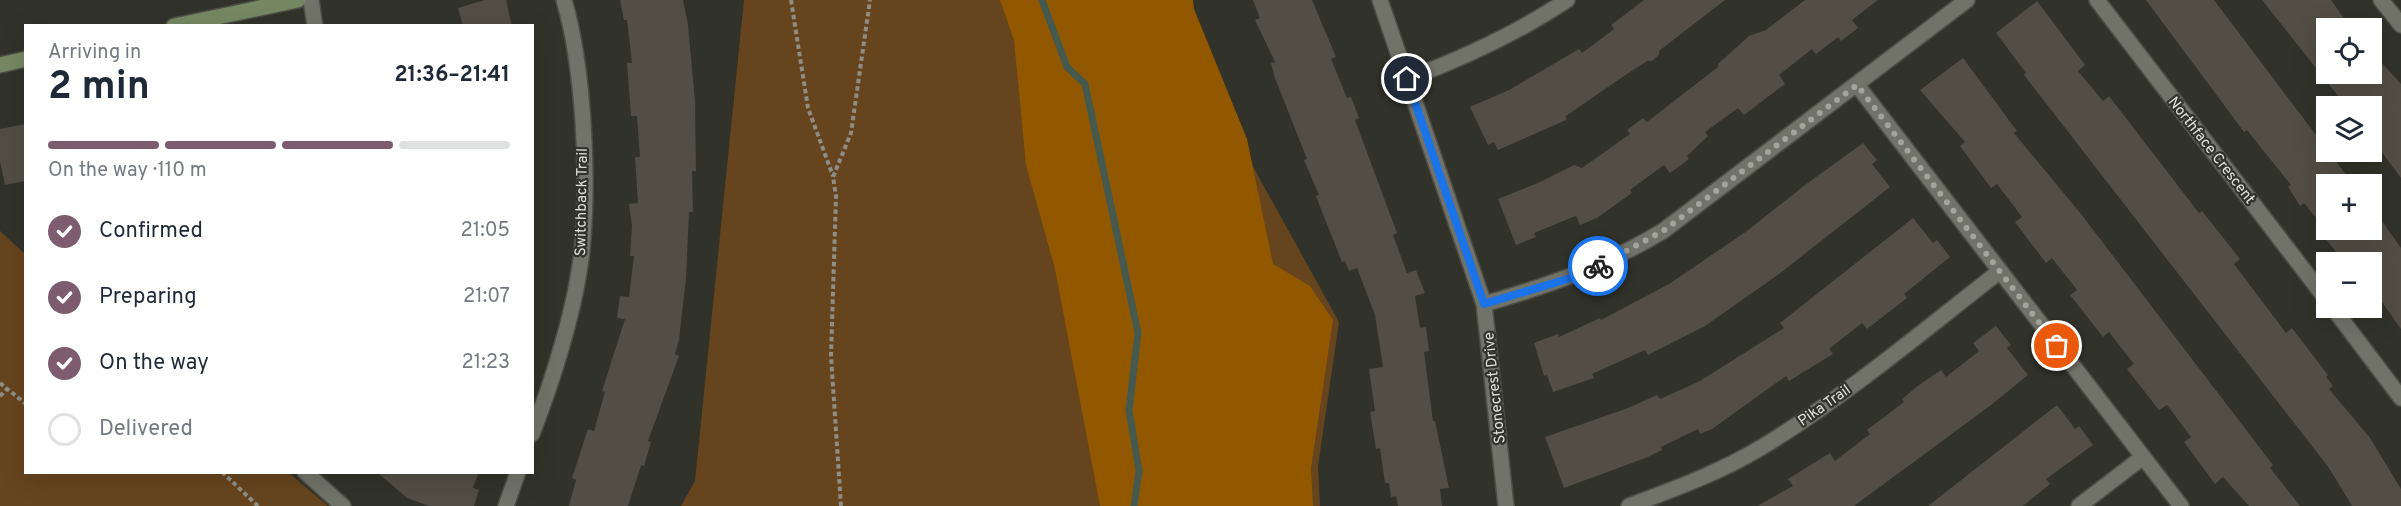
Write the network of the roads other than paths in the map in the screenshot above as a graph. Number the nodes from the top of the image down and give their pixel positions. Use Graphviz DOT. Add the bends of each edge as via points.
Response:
graph roads {
  1 [pos="298,0"];
  2 [pos="311,0"];
  3 [pos="564,0"];
  4 [pos="1380,0"];
  5 [pos="1567,0"];
  6 [pos="1967,0"];
  7 [pos="2097,0"];
  8 [pos="2382,0"];
  9 [pos="184,24"];
  10 [pos="315,24"];
  11 [pos="2401,25"];
  12 [pos="24,59"];
  13 [pos="0,65"];
  14 [pos="1407,79"];
  15 [pos="1857,85"];
  16 [pos="2001,271"];
  17 [pos="2316,286"];
  18 [pos="1484,304"];
  19 [pos="2341,318"];
  20 [pos="2401,398"];
  21 [pos="534,429"];
  22 [pos="2143,457"];
  23 [pos="307,474"];
  24 [pos="517,474"];
  25 [pos="343,506"];
  26 [pos="506,506"];
  27 [pos="1506,506"];
  28 [pos="1629,506"];
  29 [pos="2079,506"];
  30 [pos="2181,506"];
  1 -- 9 [label="street"];
  2 -- 10 [label="street"];
  3 -- 21 [label="street, Switchback Trail" via="579,78 582,250 563,340"];
  4 -- 14 [label="street, Stonecrest Drive"];
  5 -- 14 [label="street" via="1484,49"];
  6 -- 15 [label="street"];
  7 -- 17 [label="street, Northface Crescent"];
  8 -- 11 [label="street"];
  12 -- 13 [label="street"];
  14 -- 18 [label="street, Stonecrest Drive"];
  15 -- 16 [label="street"];
  15 -- 18 [label="street" via="1636,248 1571,278"];
  16 -- 22 [label="street"];
  16 -- 28 [label="street, Pika Trail" via="1834,399 1761,448 1701,478"];
  18 -- 27 [label="street, Stonecrest Drive"];
  19 -- 20 [label="street"];
  22 -- 29 [label="street"];
  22 -- 30 [label="street"];
  23 -- 25 [label="street"];
  24 -- 26 [label="street"];
}
